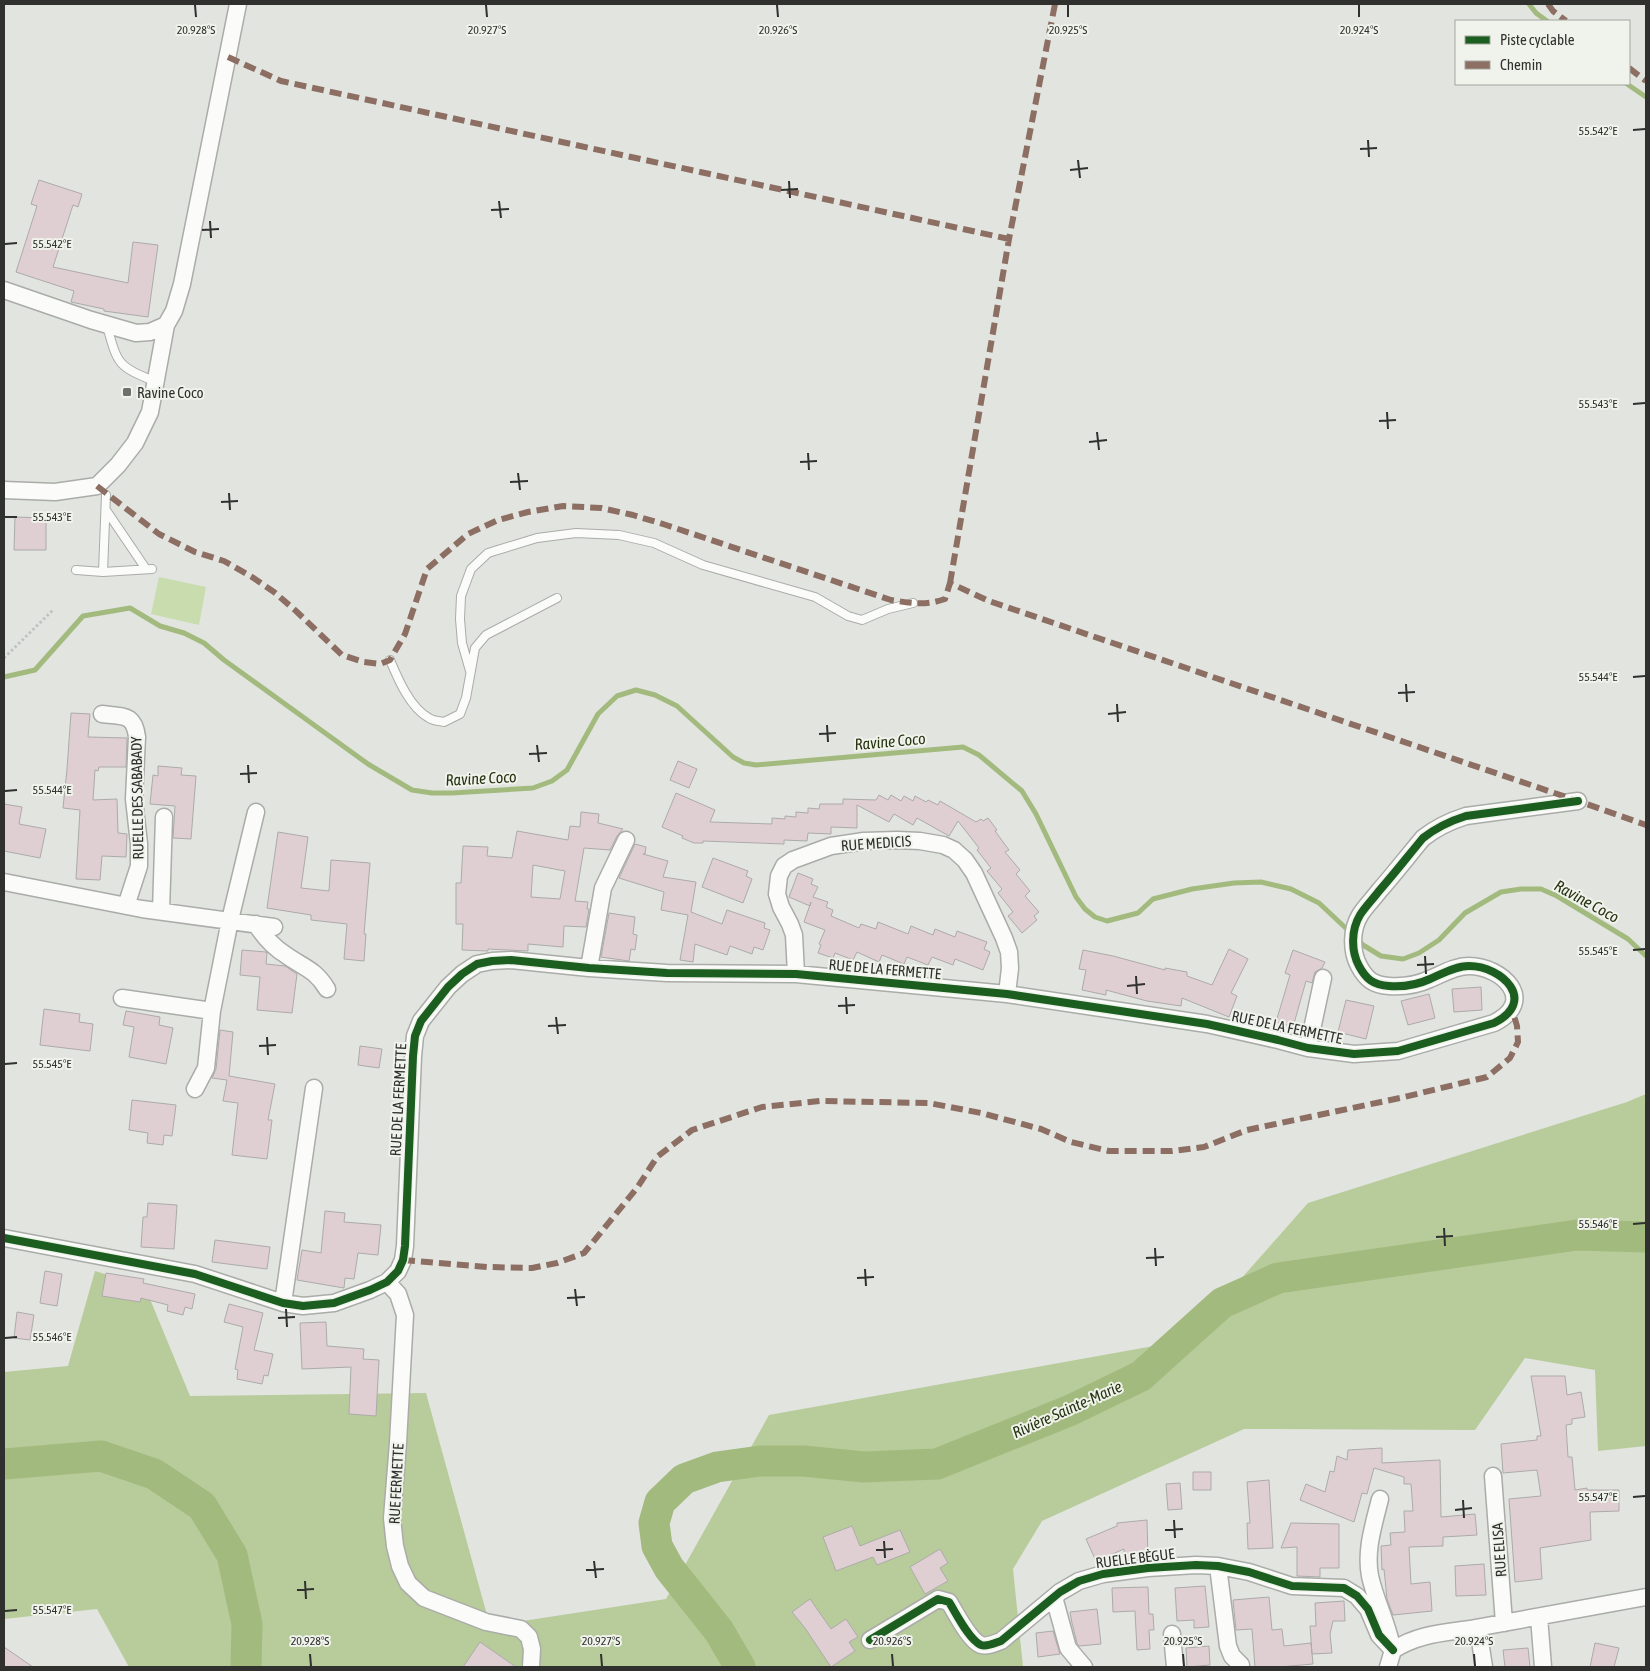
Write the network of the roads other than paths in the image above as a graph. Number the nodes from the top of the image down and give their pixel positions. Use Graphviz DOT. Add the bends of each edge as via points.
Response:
graph roads {
  1 [pos="238,4"];
  2 [pos="4,290"];
  3 [pos="107,325"];
  4 [pos="166,325"];
  5 [pos="156,382"];
  6 [pos="4,490"];
  7 [pos="101,490"];
  8 [pos="106,510"];
  9 [pos="76,570"];
  10 [pos="103,572"];
  11 [pos="557,598"];
  12 [pos="913,603"];
  13 [pos="390,660"];
  14 [pos="470,670"];
  15 [pos="102,714"];
  16 [pos="1578,801"];
  17 [pos="256,812"];
  18 [pos="164,817"];
  19 [pos="626,840"];
  20 [pos="4,882"];
  21 [pos="126,906"];
  22 [pos="161,911"];
  23 [pos="230,920"];
  24 [pos="256,924"];
  25 [pos="274,927"];
  26 [pos="588,968"];
  27 [pos="796,974"];
  28 [pos="1323,978"];
  29 [pos="327,989"];
  30 [pos="1007,994"];
  31 [pos="122,998"];
  32 [pos="212,1011"];
  33 [pos="1308,1048"];
  34 [pos="314,1088"];
  35 [pos="195,1089"];
  36 [pos="4,1238"];
  37 [pos="387,1282"];
  38 [pos="283,1303"];
  39 [pos="1493,1476"];
  40 [pos="1380,1499"];
  41 [pos="1218,1566"];
  42 [pos="1054,1597"];
  43 [pos="1646,1597"];
  44 [pos="1539,1617"];
  45 [pos="1504,1623"];
  46 [pos="1478,1628"];
  47 [pos="1172,1634"];
  48 [pos="870,1640"];
  49 [pos="1393,1650"];
  50 [pos="1241,1665"];
  51 [pos="531,1667"];
  52 [pos="1084,1667"];
  53 [pos="1175,1667"];
  54 [pos="1388,1667"];
  55 [pos="1484,1667"];
  56 [pos="1543,1667"];
  1 -- 4 [label="street" via="182,284"];
  2 -- 3 [label="street"];
  3 -- 4 [label="street" via="136,333 150,332"];
  3 -- 5 [label="lane" via="122,366"];
  4 -- 5 [label="street"];
  5 -- 7 [label="street" via="150,412 136,443"];
  6 -- 7 [label="street"];
  7 -- 8 [label="lane"];
  8 -- 10 [label="lane"];
  8 -- 10 [label="lane" via="149,569"];
  9 -- 10 [label="lane"];
  11 -- 14 [label="lane" via="486,635 475,648"];
  12 -- 14 [label="lane" via="862,620 848,616 815,597 703,565 654,543 576,533 537,538 488,553 471,569 461,596 460,619 462,643"];
  13 -- 14 [label="lane" via="403,690 415,706 429,718 444,722 460,714"];
  15 -- 21 [label="street, RUELLE DES SABABADY" via="127,718 136,727 134,799 139,866"];
  16 -- 33 [label="street, RUE DE LA FERMETTE" via="1466,816 1434,829 1359,915 1353,939 1356,959 1365,976 1375,984 1413,985 1455,968 1477,966 1504,979 1512,987 1516,1001 1506,1017 1398,1051 1354,1054"];
  17 -- 23 [label="street"];
  18 -- 22 [label="street, RUELLE DES SABABADY"];
  19 -- 26 [label="street" via="603,888"];
  20 -- 21 [label="street"];
  21 -- 22 [label="street"];
  22 -- 23 [label="street"];
  23 -- 24 [label="street"];
  23 -- 32 [label="street"];
  24 -- 25 [label="street"];
  24 -- 29 [label="street" via="272,945 310,969"];
  26 -- 27 [label="street, RUE DE LA FERMETTE" via="668,973"];
  26 -- 37 [label="street, RUE DE LA FERMETTE" via="511,960 477,964 448,987 421,1021 415,1036 413,1056 405,1246 398,1271"];
  27 -- 30 [label="street, RUE DE LA FERMETTE"];
  27 -- 30 [label="street, RUE MEDICIS" via="794,935 776,894 784,866 831,846 920,841 954,850 974,873 1009,952"];
  28 -- 33 [label="street"];
  30 -- 33 [label="street, RUE DE LA FERMETTE" via="1207,1024"];
  31 -- 32 [label="street"];
  32 -- 35 [label="street" via="206,1068"];
  34 -- 38 [label="street"];
  36 -- 38 [label="street, RUE DE LA FERMETTE" via="195,1274"];
  37 -- 38 [label="street, RUE DE LA FERMETTE" via="334,1303 303,1306"];
  37 -- 51 [label="street, RUE FERMETTE" via="398,1294 405,1315 392,1518 400,1566 408,1583 424,1598 486,1622 521,1629 532,1649"];
  39 -- 45 [label="street, RUE ELISA"];
  40 -- 49 [label="street" via="1371,1536 1370,1574"];
  41 -- 42 [label="street, RUELLE BÈGUE" via="1148,1568 1103,1574 1080,1581"];
  41 -- 49 [label="street, RUELLE BÈGUE" via="1292,1586 1344,1588 1357,1596 1368,1609 1379,1635"];
  41 -- 50 [label="street" via="1228,1646"];
  42 -- 48 [label="street, RUELLE BÈGUE" via="1001,1641 990,1645 981,1645 972,1638 949,1602 938,1600"];
  42 -- 52 [label="street" via="1068,1648"];
  43 -- 44 [label="street"];
  44 -- 45 [label="street"];
  44 -- 56 [label="street"];
  45 -- 46 [label="street"];
  46 -- 49 [label="street" via="1427,1635 1406,1641"];
  46 -- 55 [label="street"];
  47 -- 53 [label="street"];
  49 -- 54 [label="street"];
}
